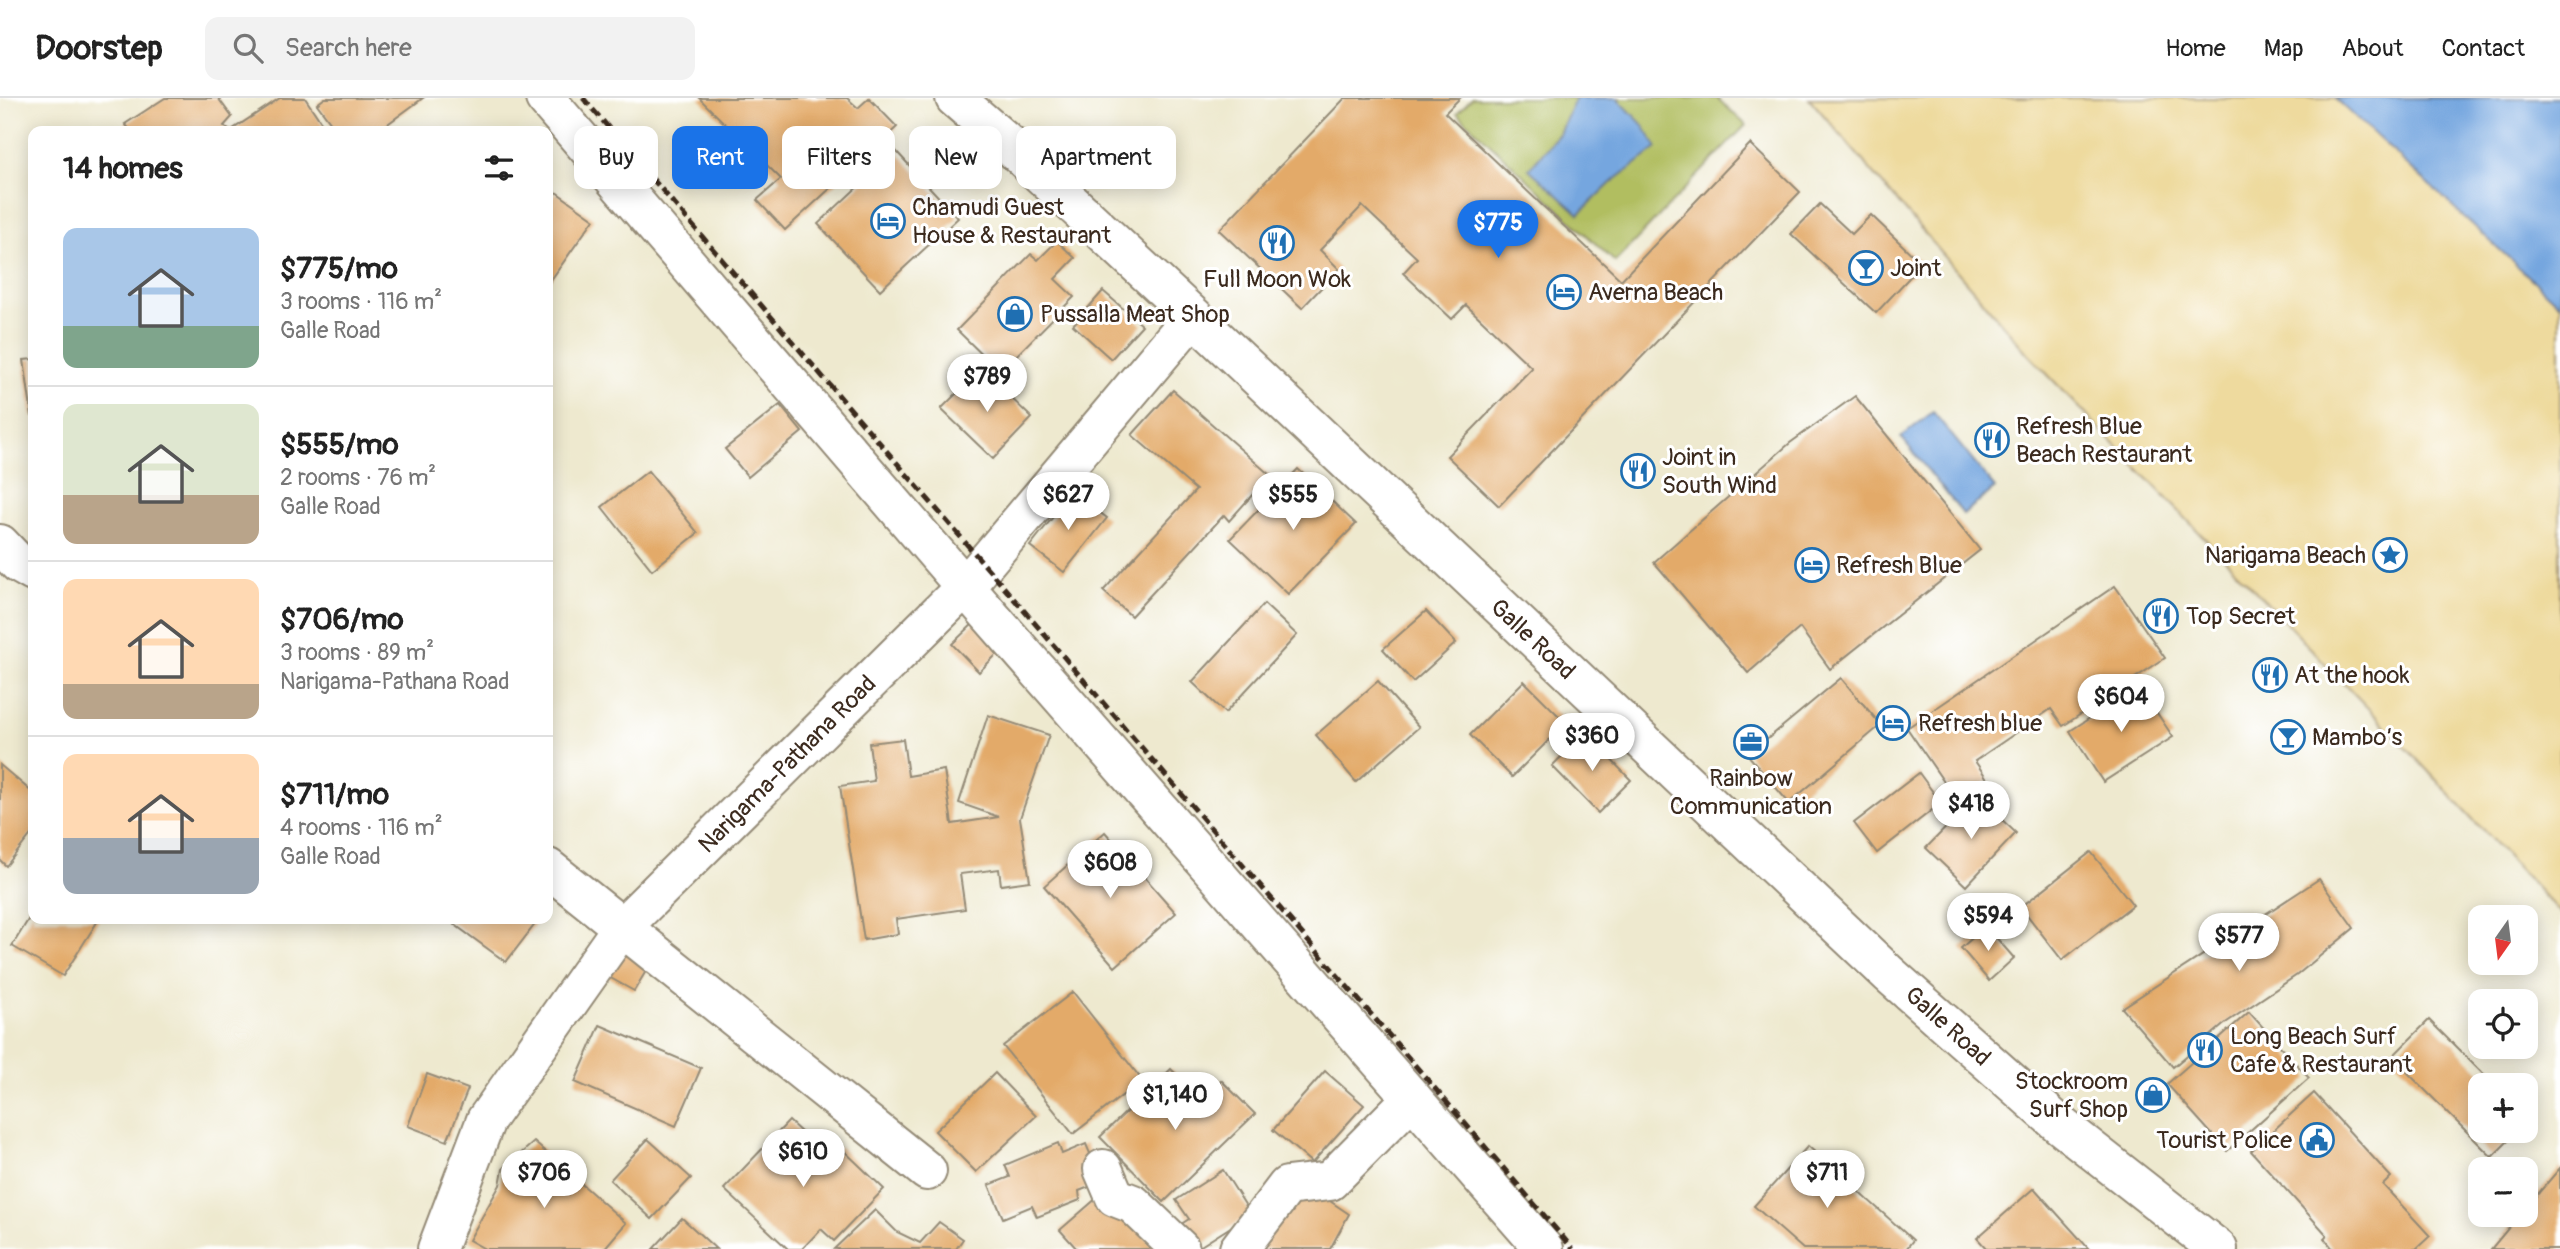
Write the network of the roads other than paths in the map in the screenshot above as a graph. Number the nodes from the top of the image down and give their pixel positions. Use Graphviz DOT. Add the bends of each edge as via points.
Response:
graph roads {
  1 [pos="545,98"];
  2 [pos="955,98"];
  3 [pos="1193,316"];
  4 [pos="0,544"];
  5 [pos="28,570"];
  6 [pos="965,587"];
  7 [pos="553,872"];
  8 [pos="622,927"];
  9 [pos="1412,1098"];
  10 [pos="1103,1169"];
  11 [pos="927,1171"];
  12 [pos="446,1245"];
  13 [pos="1180,1249"];
  14 [pos="1239,1249"];
  15 [pos="1544,1249"];
  16 [pos="2218,1249"];
  1 -- 6 [label="main road"];
  2 -- 3 [label="main road, Galle Road"];
  3 -- 6 [label="main road, Narigama-Pathana Road"];
  3 -- 16 [label="main road, Galle Road" via="1889,974 2060,1125"];
  4 -- 5 [label="main road"];
  6 -- 8 [label="main road, Narigama-Pathana Road"];
  6 -- 9 [label="main road"];
  7 -- 8 [label="main road"];
  8 -- 11 [label="main road"];
  8 -- 12 [label="main road, Narigama-Pathana Road" via="486,1120"];
  9 -- 14 [label="main road" via="1330,1181 1287,1186"];
  9 -- 15 [label="main road"];
  10 -- 13 [label="main road" via="1115,1197 1133,1204"];
}
